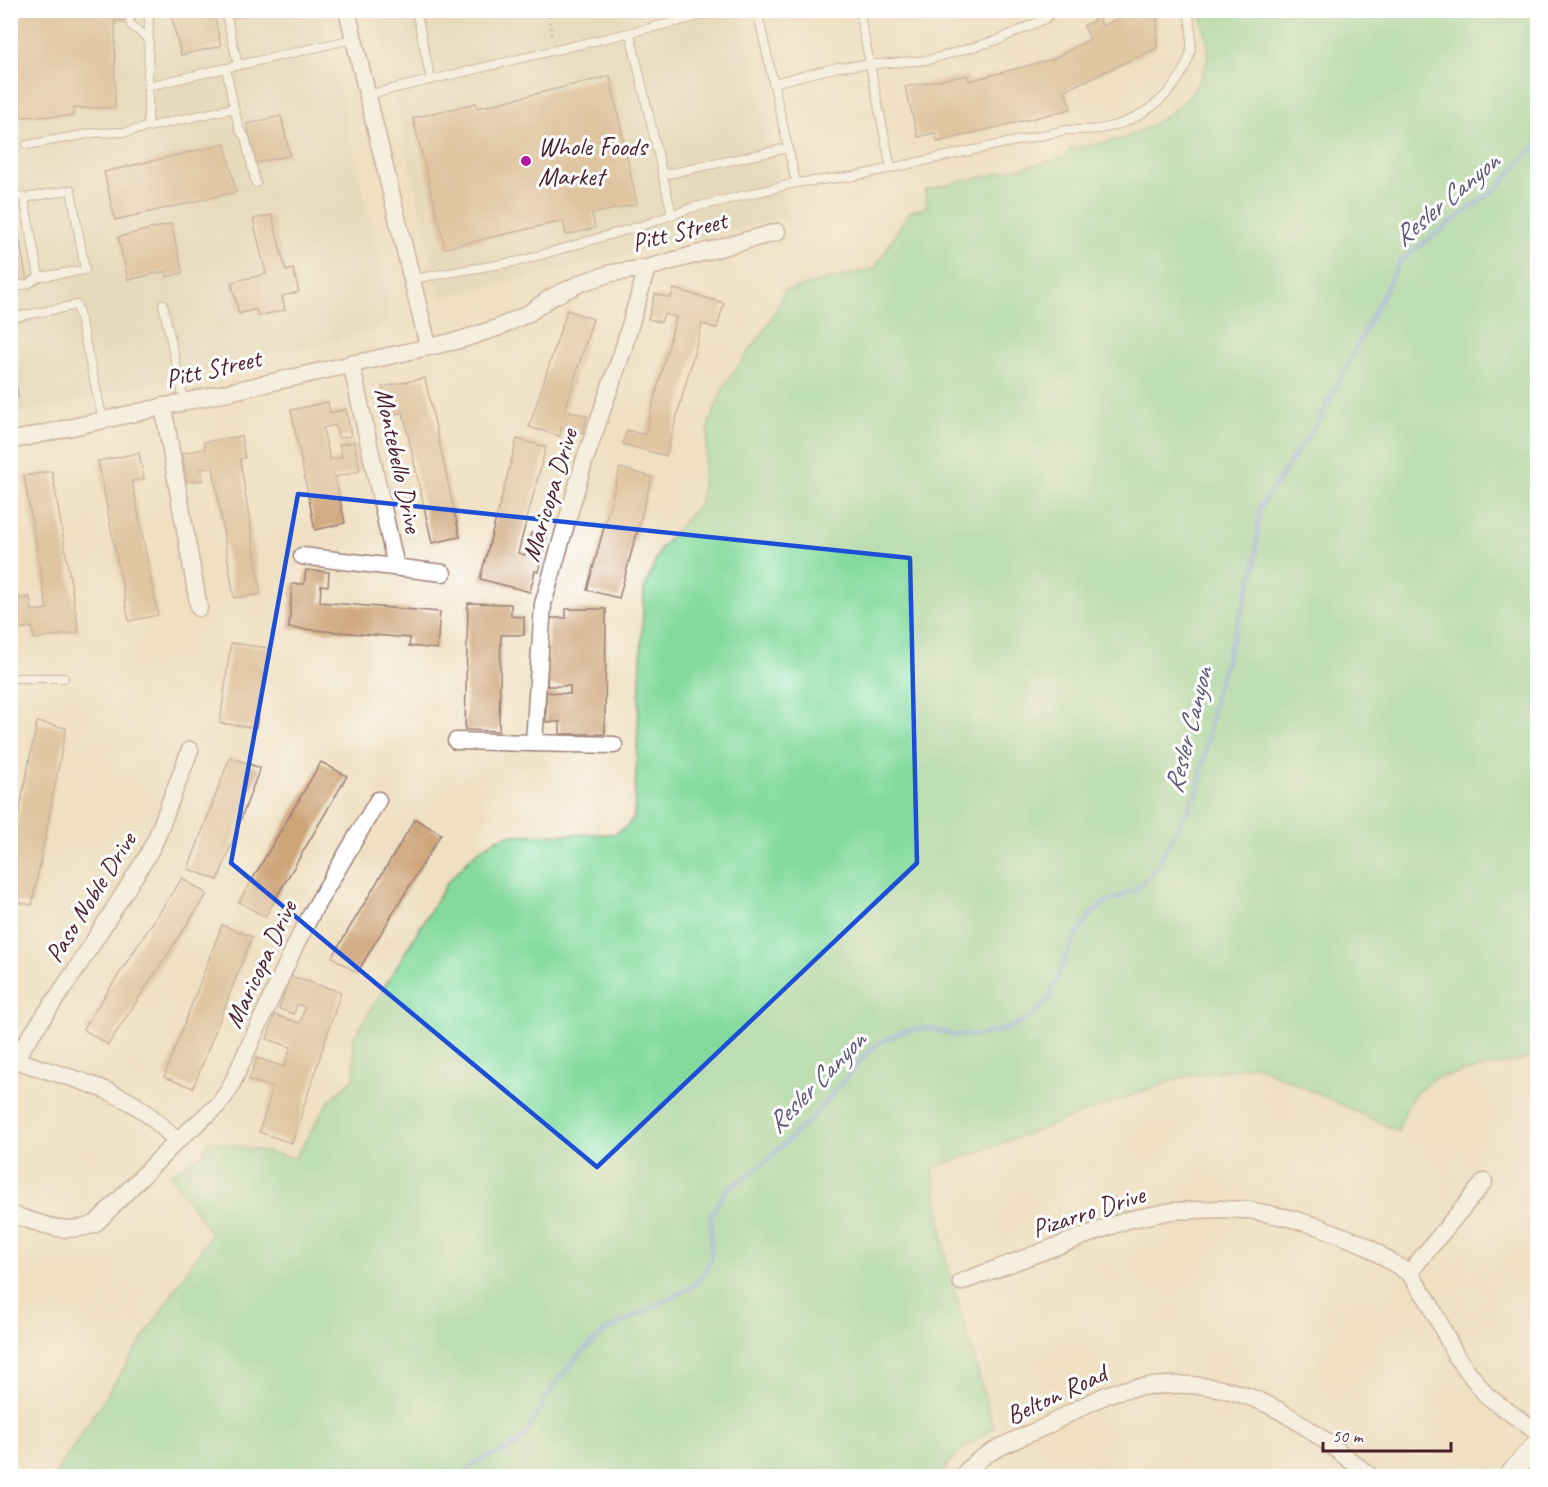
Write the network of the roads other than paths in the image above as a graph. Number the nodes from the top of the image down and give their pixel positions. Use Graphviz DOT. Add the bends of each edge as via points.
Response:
graph roads {
  1 [pos="148,10"];
  2 [pos="225,10"];
  3 [pos="249,10"];
  4 [pos="347,10"];
  5 [pos="416,10"];
  6 [pos="675,10"];
  7 [pos="725,10"];
  8 [pos="757,10"];
  9 [pos="859,10"];
  10 [pos="1056,10"];
  11 [pos="1188,10"];
  12 [pos="234,14"];
  13 [pos="130,21"];
  14 [pos="678,22"];
  15 [pos="630,33"];
  16 [pos="148,38"];
  17 [pos="353,39"];
  18 [pos="869,64"];
  19 [pos="238,65"];
  20 [pos="226,68"];
  21 [pos="431,80"];
  22 [pos="773,83"];
  23 [pos="148,86"];
  24 [pos="367,95"];
  25 [pos="234,108"];
  26 [pos="148,127"];
  27 [pos="27,145"];
  28 [pos="788,148"];
  29 [pos="891,168"];
  30 [pos="663,175"];
  31 [pos="256,183"];
  32 [pos="796,183"];
  33 [pos="10,194"];
  34 [pos="24,198"];
  35 [pos="672,215"];
  36 [pos="777,232"];
  37 [pos="647,268"];
  38 [pos="39,277"];
  39 [pos="412,279"];
  40 [pos="10,288"];
  41 [pos="163,304"];
  42 [pos="10,318"];
  43 [pos="428,346"];
  44 [pos="351,363"];
  45 [pos="184,401"];
  46 [pos="163,406"];
  47 [pos="103,420"];
  48 [pos="10,441"];
  49 [pos="302,556"];
  50 [pos="396,567"];
  51 [pos="442,573"];
  52 [pos="199,608"];
  53 [pos="10,678"];
  54 [pos="64,678"];
  55 [pos="456,741"];
  56 [pos="534,743"];
  57 [pos="614,745"];
  58 [pos="190,750"];
  59 [pos="378,800"];
  60 [pos="13,1059"];
  61 [pos="177,1141"];
  62 [pos="1484,1182"];
  63 [pos="10,1214"];
  64 [pos="1409,1273"];
  65 [pos="961,1282"];
  66 [pos="1538,1433"];
  67 [pos="1538,1443"];
  68 [pos="963,1476"];
  69 [pos="1370,1476"];
  70 [pos="1509,1476"];
  1 -- 16 [label="lane"];
  2 -- 19 [label="lane"];
  3 -- 12 [label="lane"];
  4 -- 17 [label="street"];
  5 -- 21 [label="lane"];
  6 -- 14 [label="lane"];
  7 -- 14 [label="lane"];
  8 -- 22 [label="lane"];
  9 -- 18 [label="lane"];
  10 -- 18 [label="lane" via="998,40 928,60"];
  11 -- 29 [label="lane" via="1190,55 1179,79 1160,101 1133,117 1100,129 1066,130"];
  13 -- 16 [label="lane" via="130,26"];
  14 -- 15 [label="lane"];
  15 -- 21 [label="lane"];
  15 -- 30 [label="lane"];
  16 -- 23 [label="lane"];
  17 -- 19 [label="lane"];
  17 -- 24 [label="street"];
  18 -- 22 [label="lane" via="838,67"];
  18 -- 29 [label="lane"];
  19 -- 20 [label="lane"];
  20 -- 23 [label="lane"];
  20 -- 25 [label="lane"];
  21 -- 24 [label="lane"];
  22 -- 28 [label="lane"];
  23 -- 26 [label="lane"];
  24 -- 39 [label="street"];
  25 -- 26 [label="lane"];
  25 -- 31 [label="lane"];
  26 -- 27 [label="lane"];
  28 -- 30 [label="lane"];
  28 -- 32 [label="lane"];
  29 -- 32 [label="lane"];
  30 -- 35 [label="lane"];
  32 -- 35 [label="lane"];
  33 -- 34 [label="lane"];
  34 -- 38 [label="lane"];
  34 -- 38 [label="lane" via="70,190 73,201 86,270"];
  35 -- 39 [label="lane" via="520,261"];
  36 -- 37 [label="street, Pitt Street"];
  37 -- 43 [label="street, Pitt Street" via="583,282 497,328"];
  37 -- 56 [label="street, Maricopa Drive" via="543,604"];
  38 -- 40 [label="lane"];
  39 -- 43 [label="street"];
  41 -- 45 [label="lane"];
  42 -- 47 [label="lane" via="77,305"];
  43 -- 44 [label="street, Pitt Street"];
  44 -- 45 [label="street, Pitt Street"];
  44 -- 50 [label="street, Montebello Drive"];
  45 -- 46 [label="street, Pitt Street"];
  46 -- 47 [label="street, Pitt Street"];
  46 -- 52 [label="street"];
  47 -- 48 [label="street, Pitt Street"];
  49 -- 50 [label="street, Montebello Drive"];
  50 -- 51 [label="street, Montebello Drive"];
  53 -- 54 [label="lane"];
  55 -- 56 [label="street"];
  56 -- 57 [label="street"];
  58 -- 60 [label="street, Paso Noble Drive" via="146,858 75,971"];
  59 -- 61 [label="street, Maricopa Drive" via="296,944 229,1090 218,1105"];
  60 -- 61 [label="street" via="110,1091 157,1121"];
  61 -- 63 [label="street, Maricopa Drive" via="95,1224 79,1230 60,1229"];
  62 -- 64 [label="street"];
  64 -- 65 [label="street, Pizarro Drive" via="1363,1244 1320,1227 1249,1210 1218,1209 1172,1211 1127,1220"];
  64 -- 66 [label="street, Pizarro Drive" via="1428,1300 1456,1356 1487,1396"];
  67 -- 70 [label="street"];
  68 -- 69 [label="street, Belton Road" via="985,1457 1110,1394 1145,1386 1181,1384 1219,1387 1254,1398 1304,1424"];
}
